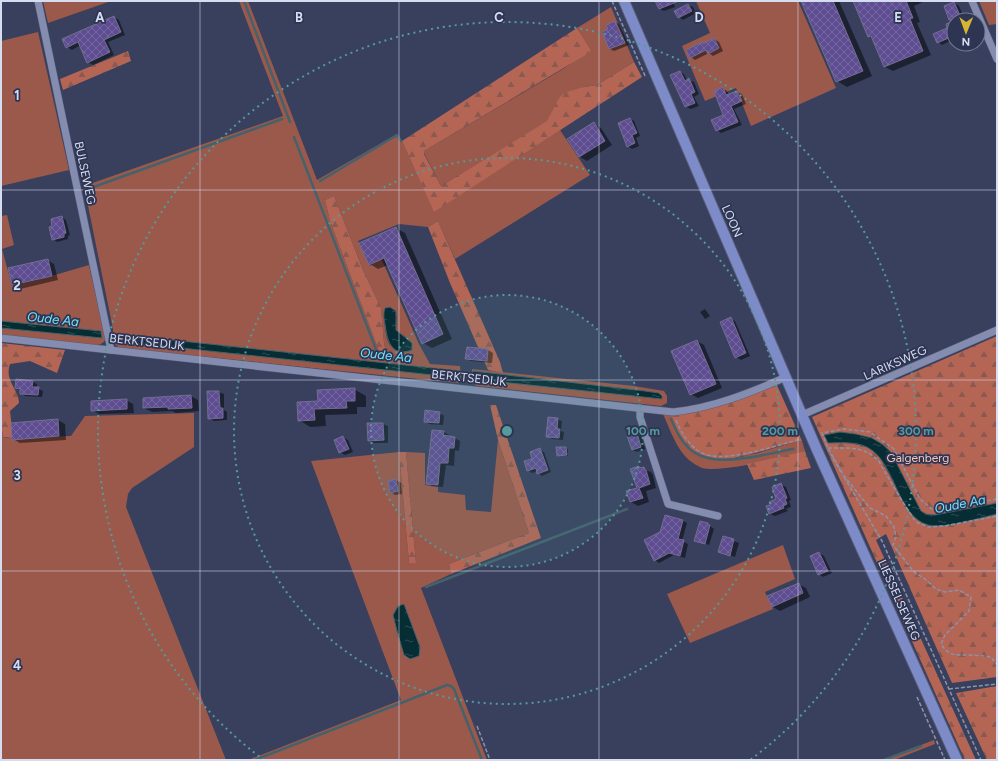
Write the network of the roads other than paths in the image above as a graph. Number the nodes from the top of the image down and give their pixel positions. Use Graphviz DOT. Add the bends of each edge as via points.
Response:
graph roads {
  1 [pos="38,1"];
  2 [pos="624,1"];
  3 [pos="972,1"];
  4 [pos="997,59"];
  5 [pos="997,330"];
  6 [pos="1,338"];
  7 [pos="111,350"];
  8 [pos="786,377"];
  9 [pos="640,408"];
  10 [pos="802,415"];
  11 [pos="817,450"];
  12 [pos="718,516"];
  13 [pos="958,760"];
  1 -- 7 [label="street, BULSEWEG"];
  2 -- 8 [label="main road, LOON"];
  3 -- 4 [label="street"];
  5 -- 10 [label="street, LARIKSWEG"];
  6 -- 7 [label="street, BERKTSEDIJK"];
  7 -- 9 [label="street, BERKTSEDIJK"];
  8 -- 9 [label="street, BERKTSEDIJK" via="711,405 690,410 673,412"];
  8 -- 10 [label="main road, LOON"];
  9 -- 12 [label="street" via="640,417 668,504"];
  10 -- 11 [label="main road, LOON"];
  11 -- 13 [label="main road, LIESSELSEWEG"];
}
